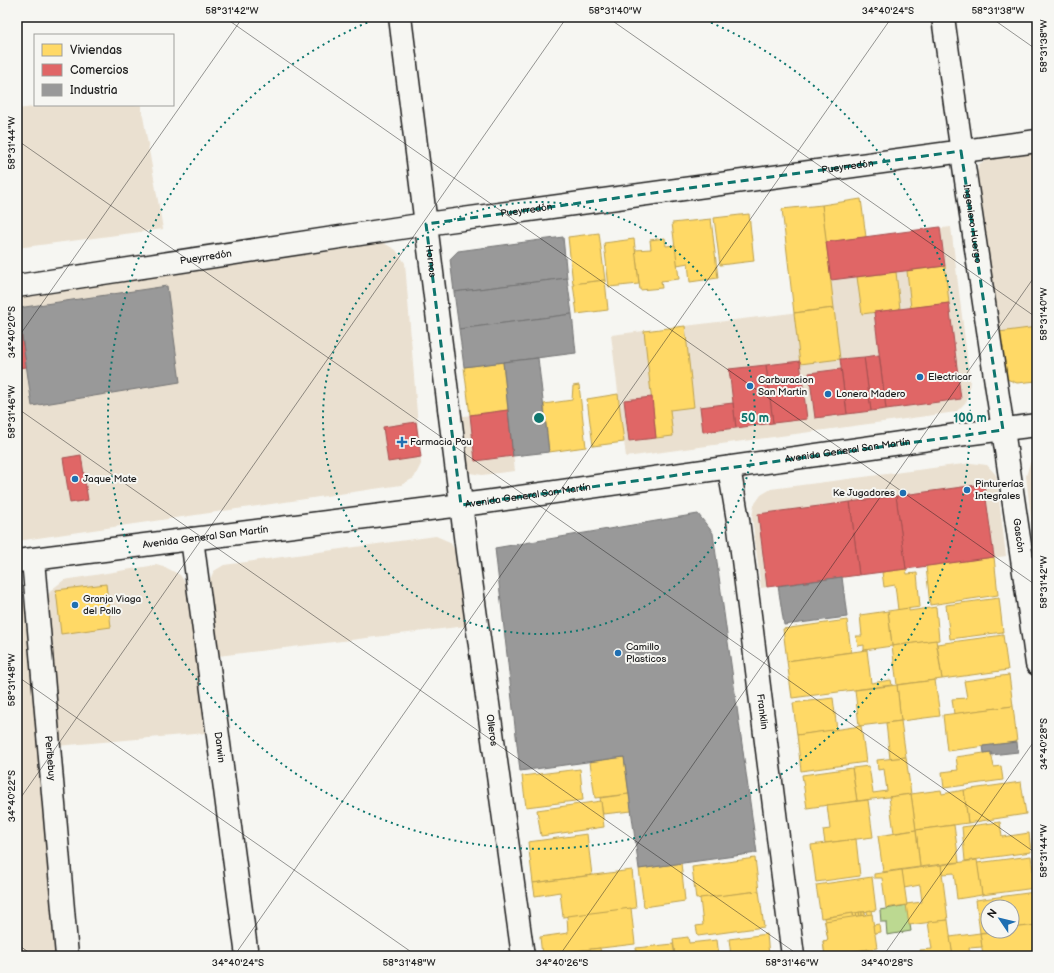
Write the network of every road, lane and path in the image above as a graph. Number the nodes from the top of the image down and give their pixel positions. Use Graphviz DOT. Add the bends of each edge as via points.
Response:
graph roads {
  1 [pos="400,17"];
  2 [pos="943,17"];
  3 [pos="1037,141"];
  4 [pos="961,151"];
  5 [pos="426,224"];
  6 [pos="17,286"];
  7 [pos="1037,426"];
  8 [pos="1003,430"];
  9 [pos="730,468"];
  10 [pos="461,505"];
  11 [pos="192,539"];
  12 [pos="25,560"];
  13 [pos="1037,664"];
  14 [pos="67,956"];
  15 [pos="247,956"];
  16 [pos="523,956"];
  17 [pos="793,956"];
  1 -- 5 [label="street, Hornos"];
  2 -- 4 [label="street, Ingeniero Huergo"];
  3 -- 4 [label="street, Pueyrredón"];
  4 -- 5 [label="street, Pueyrredón"];
  4 -- 8 [label="street, Ingeniero Huergo"];
  5 -- 6 [label="street, Pueyrredón"];
  5 -- 10 [label="street, Hornos"];
  7 -- 8 [label="street, Avenida General San Martín"];
  8 -- 9 [label="street, Avenida General San Martín" via="952,435"];
  8 -- 13 [label="street, Gascón"];
  9 -- 10 [label="street, Avenida General San Martín"];
  9 -- 17 [label="street, Franklin"];
  10 -- 11 [label="street, Avenida General San Martín"];
  10 -- 16 [label="street, Olleros"];
  11 -- 12 [label="street, Avenida General San Martín"];
  11 -- 15 [label="street, Darwin"];
  12 -- 14 [label="street, Peribebuy"];
}
